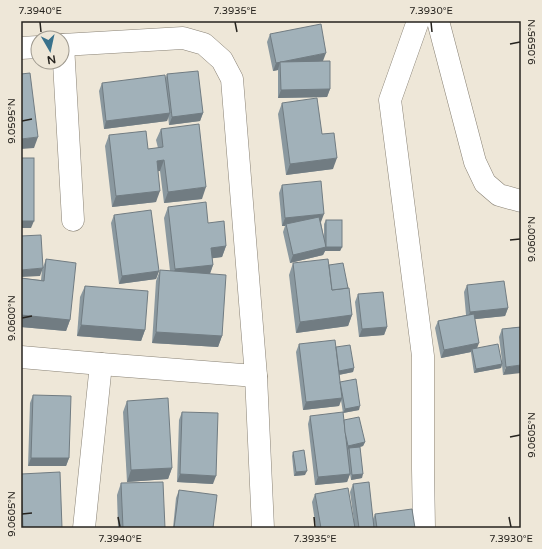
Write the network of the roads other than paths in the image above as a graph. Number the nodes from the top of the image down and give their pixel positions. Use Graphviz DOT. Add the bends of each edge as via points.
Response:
graph roads {
  1 [pos="418,21"];
  2 [pos="438,21"];
  3 [pos="70,45"];
  4 [pos="64,70"];
  5 [pos="521,201"];
  6 [pos="73,220"];
  7 [pos="21,356"];
  8 [pos="101,364"];
  9 [pos="256,376"];
  10 [pos="84,528"];
  11 [pos="263,528"];
  12 [pos="424,528"];
  1 -- 12 [label="street" via="390,100 423,356"];
  2 -- 5 [label="street" via="478,169 485,183 499,195"];
  3 -- 9 [label="street" via="183,38 204,44 222,60 232,79"];
  4 -- 6 [label="street"];
  7 -- 8 [label="street"];
  8 -- 9 [label="street"];
  8 -- 10 [label="street"];
  9 -- 11 [label="street"];
}
